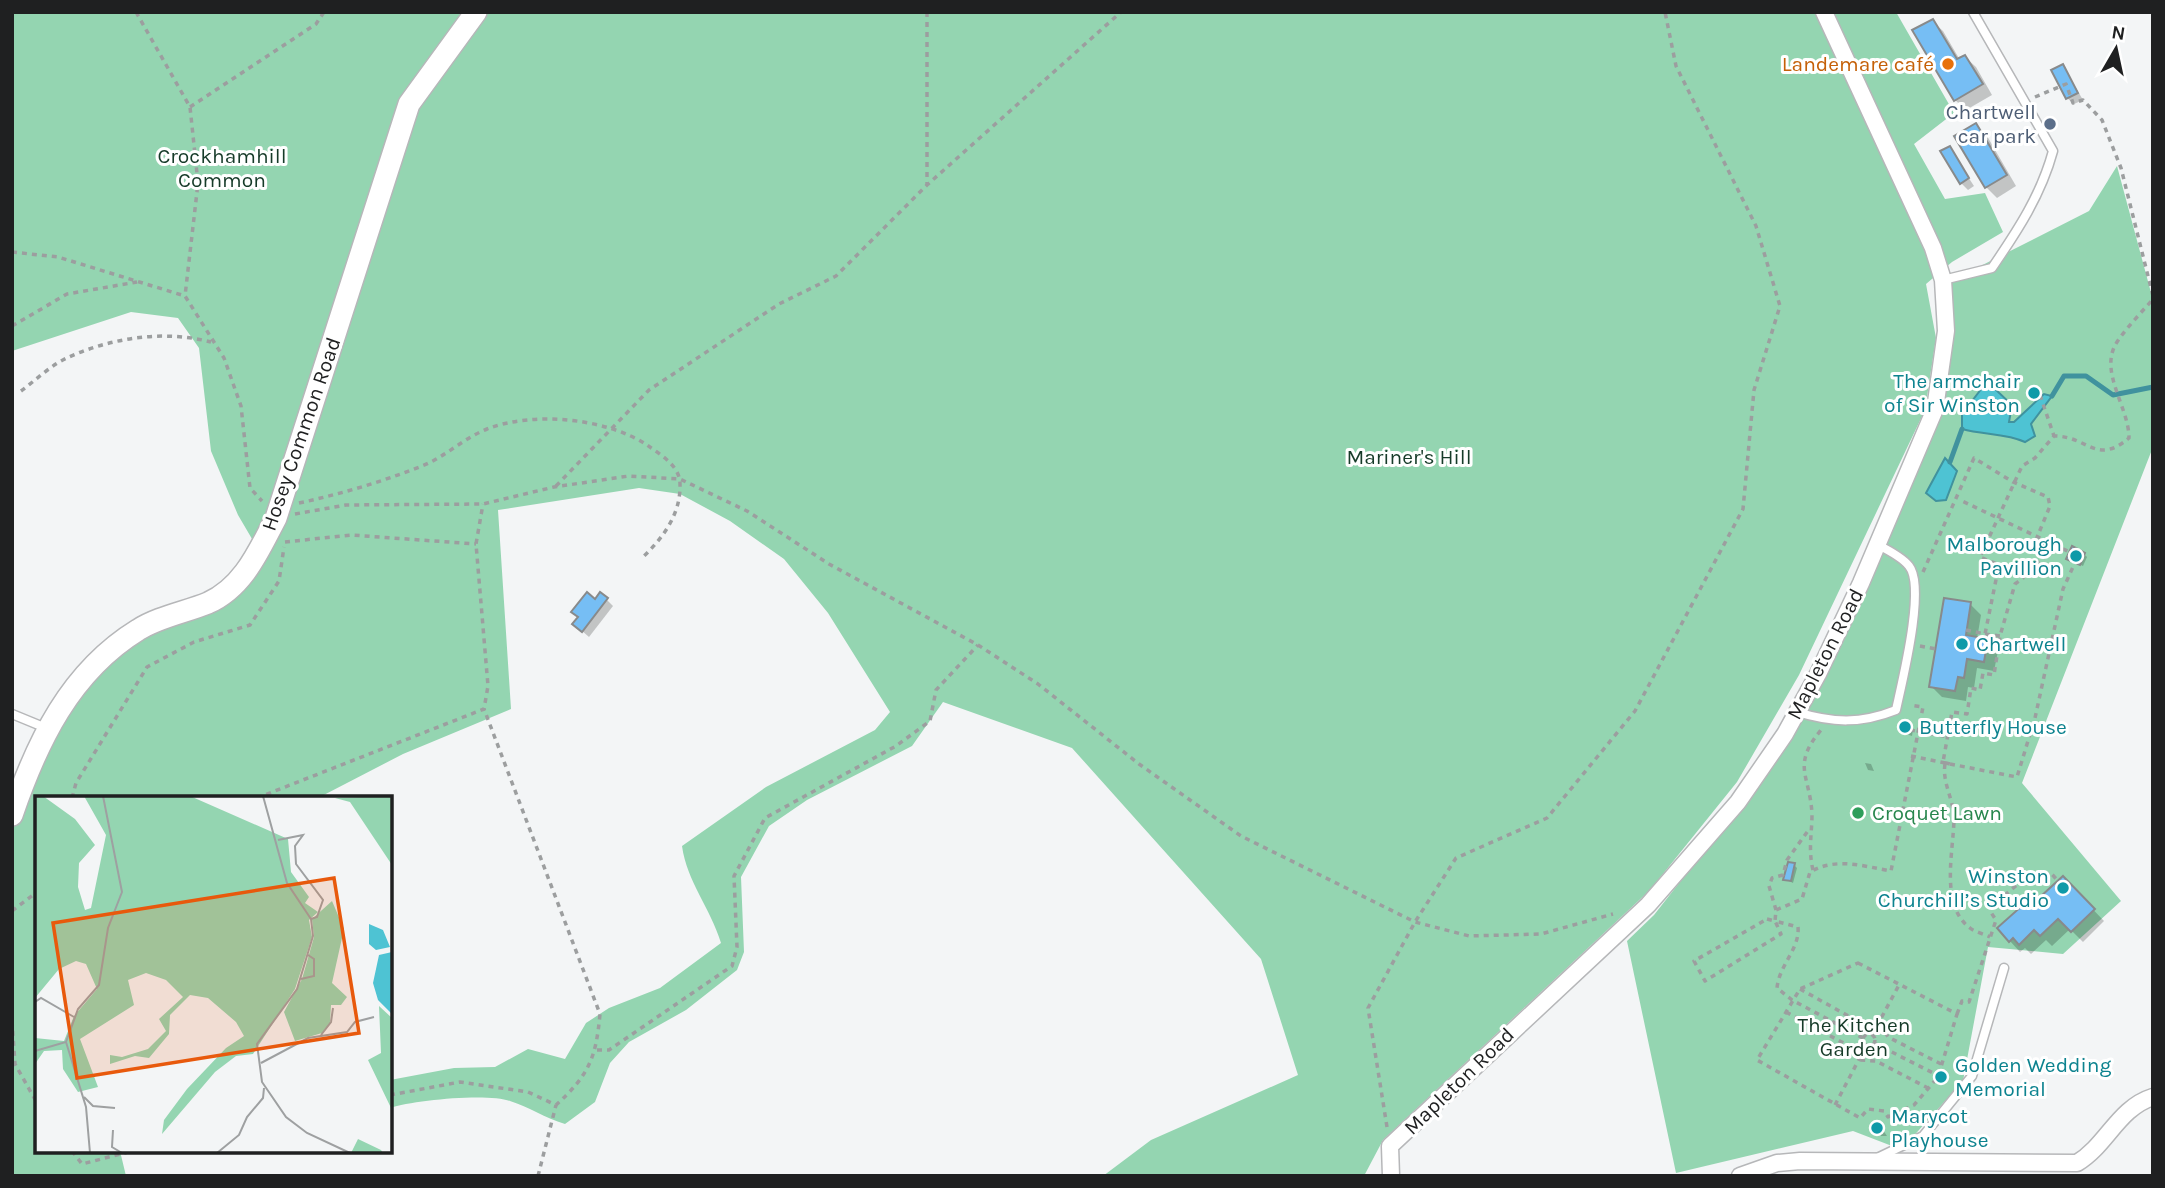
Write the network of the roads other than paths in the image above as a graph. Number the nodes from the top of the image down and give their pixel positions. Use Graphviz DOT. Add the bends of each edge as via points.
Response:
graph roads {
  1 [pos="475,12"];
  2 [pos="1824,12"];
  3 [pos="1973,12"];
  4 [pos="1943,280"];
  5 [pos="1878,545"];
  6 [pos="1797,712"];
  7 [pos="12,713"];
  8 [pos="46,728"];
  9 [pos="12,815"];
  10 [pos="2004,968"];
  11 [pos="2153,1097"];
  12 [pos="1868,1163"];
  13 [pos="1391,1176"];
  14 [pos="1740,1176"];
  1 -- 8 [label="main road, Hosey Common Road" via="409,104 278,512 247,572 211,601 139,629 86,672"];
  2 -- 4 [label="street, Mapleton Road" via="1933,248"];
  3 -- 4 [label="lane" via="2053,151 2045,182 1992,268"];
  4 -- 5 [label="street, Mapleton Road" via="1946,331 1935,409"];
  5 -- 6 [label="street, Mapleton Road"];
  5 -- 6 [label="lane" via="1909,566 1915,577 1915,618 1896,710 1872,720 1829,721"];
  6 -- 13 [label="street, Mapleton Road" via="1738,802 1648,905 1390,1146"];
  7 -- 8 [label="lane"];
  8 -- 9 [label="main road, Hosey Common Road"];
  10 -- 12 [label="lane" via="1972,1076 1923,1136"];
  11 -- 12 [label="street" via="2132,1107 2091,1155 2077,1163"];
  12 -- 14 [label="street" via="1777,1163"];
}
